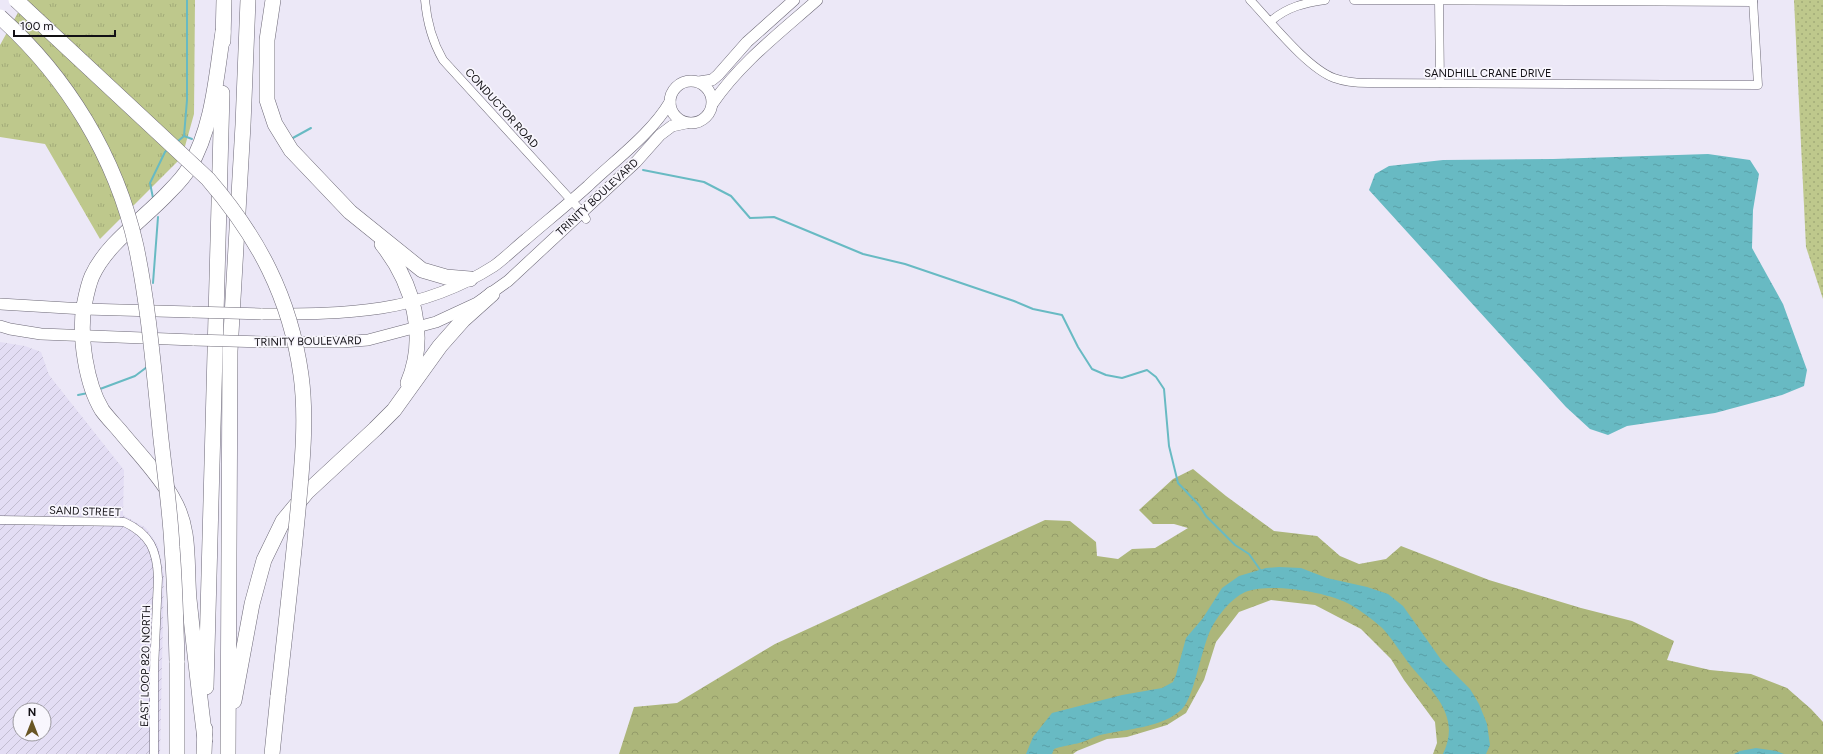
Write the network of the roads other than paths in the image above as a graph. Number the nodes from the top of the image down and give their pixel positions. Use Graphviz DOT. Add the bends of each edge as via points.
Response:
graph roads {
  1 [pos="16,0"];
  2 [pos="224,0"];
  3 [pos="248,0"];
  4 [pos="263,0"];
  5 [pos="273,0"];
  6 [pos="425,0"];
  7 [pos="794,0"];
  8 [pos="817,0"];
  9 [pos="1250,0"];
  10 [pos="1325,0"];
  11 [pos="1354,0"];
  12 [pos="1439,0"];
  13 [pos="1753,1"];
  14 [pos="0,18"];
  15 [pos="1271,21"];
  16 [pos="223,32"];
  17 [pos="699,82"];
  18 [pos="1440,83"];
  19 [pos="670,102"];
  20 [pos="713,103"];
  21 [pos="686,123"];
  22 [pos="243,125"];
  23 [pos="571,201"];
  24 [pos="584,216"];
  25 [pos="367,225"];
  26 [pos="470,279"];
  27 [pos="492,294"];
  28 [pos="413,302"];
  29 [pos="0,304"];
  30 [pos="84,309"];
  31 [pos="0,326"];
  32 [pos="418,328"];
  33 [pos="83,335"];
  34 [pos="394,410"];
  35 [pos="0,520"];
  36 [pos="158,578"];
  37 [pos="204,747"];
  38 [pos="228,747"];
  39 [pos="154,754"];
  40 [pos="177,754"];
  41 [pos="272,754"];
  1 -- 41 [label="highway, bridge" via="208,178 249,231 280,295 293,334 304,404 300,487"];
  2 -- 16 [label="highway"];
  3 -- 22 [label="highway"];
  4 -- 22 [label="highway"];
  5 -- 25 [label="highway" via="267,40 267,100 275,124 291,150 350,212"];
  6 -- 23 [label="street, CONDUCTOR ROAD" via="430,32 443,60"];
  7 -- 17 [label="main road, TRINITY BOULEVARD" via="746,42 718,75 712,80"];
  8 -- 20 [label="main road, TRINITY BOULEVARD" via="737,73 723,87"];
  9 -- 15 [label="street, SANDHILL CRANE DRIVE"];
  10 -- 15 [label="street" via="1300,4"];
  11 -- 12 [label="street"];
  12 -- 13 [label="street"];
  12 -- 18 [label="street"];
  13 -- 18 [label="street, SANDHILL CRANE DRIVE" via="1758,85"];
  14 -- 40 [label="highway, bridge" via="48,66 81,112 116,182 136,244 171,530 177,661"];
  15 -- 18 [label="street, SANDHILL CRANE DRIVE" via="1305,58 1333,78 1368,83"];
  16 -- 30 [label="highway" via="212,104 204,138 197,154 188,170 157,205 108,251 91,278"];
  16 -- 37 [label="highway"];
  17 -- 19 [label="main road, TRINITY BOULEVARD" via="687,81 678,85 672,92"];
  17 -- 20 [label="main road" via="709,90"];
  19 -- 21 [label="main road" via="674,115"];
  19 -- 23 [label="main road, TRINITY BOULEVARD" via="653,125"];
  20 -- 21 [label="main road, TRINITY BOULEVARD" via="704,119"];
  21 -- 24 [label="main road, TRINITY BOULEVARD" via="672,126 660,135"];
  22 -- 38 [label="highway" via="230,351"];
  23 -- 24 [label="street, CONDUCTOR ROAD"];
  23 -- 26 [label="main road, TRINITY BOULEVARD" via="494,266"];
  24 -- 27 [label="main road, TRINITY BOULEVARD"];
  25 -- 26 [label="highway" via="422,270 446,277"];
  25 -- 28 [label="highway" via="390,254"];
  26 -- 28 [label="main road, TRINITY BOULEVARD" via="453,289"];
  27 -- 32 [label="main road, TRINITY BOULEVARD" via="436,322"];
  27 -- 34 [label="highway" via="463,320 440,346"];
  28 -- 30 [label="main road, TRINITY BOULEVARD, bridge" via="371,311 328,314"];
  28 -- 32 [label="highway"];
  29 -- 30 [label="main road, TRINITY BOULEVARD"];
  30 -- 33 [label="highway"];
  31 -- 33 [label="main road, TRINITY BOULEVARD" via="41,334"];
  32 -- 33 [label="main road, TRINITY BOULEVARD, bridge" via="368,340 342,342 262,342"];
  32 -- 34 [label="highway" via="417,354 411,376"];
  33 -- 37 [label="highway" via="87,365 102,409 155,473 174,499 181,516 186,537 189,596"];
  34 -- 38 [label="highway" via="307,492 278,529 264,560 252,604"];
  35 -- 36 [label="street, SAND STREET" via="124,522 141,531 148,539 155,552"];
  36 -- 39 [label="street, EAST LOOP 820 NORTH"];
}
